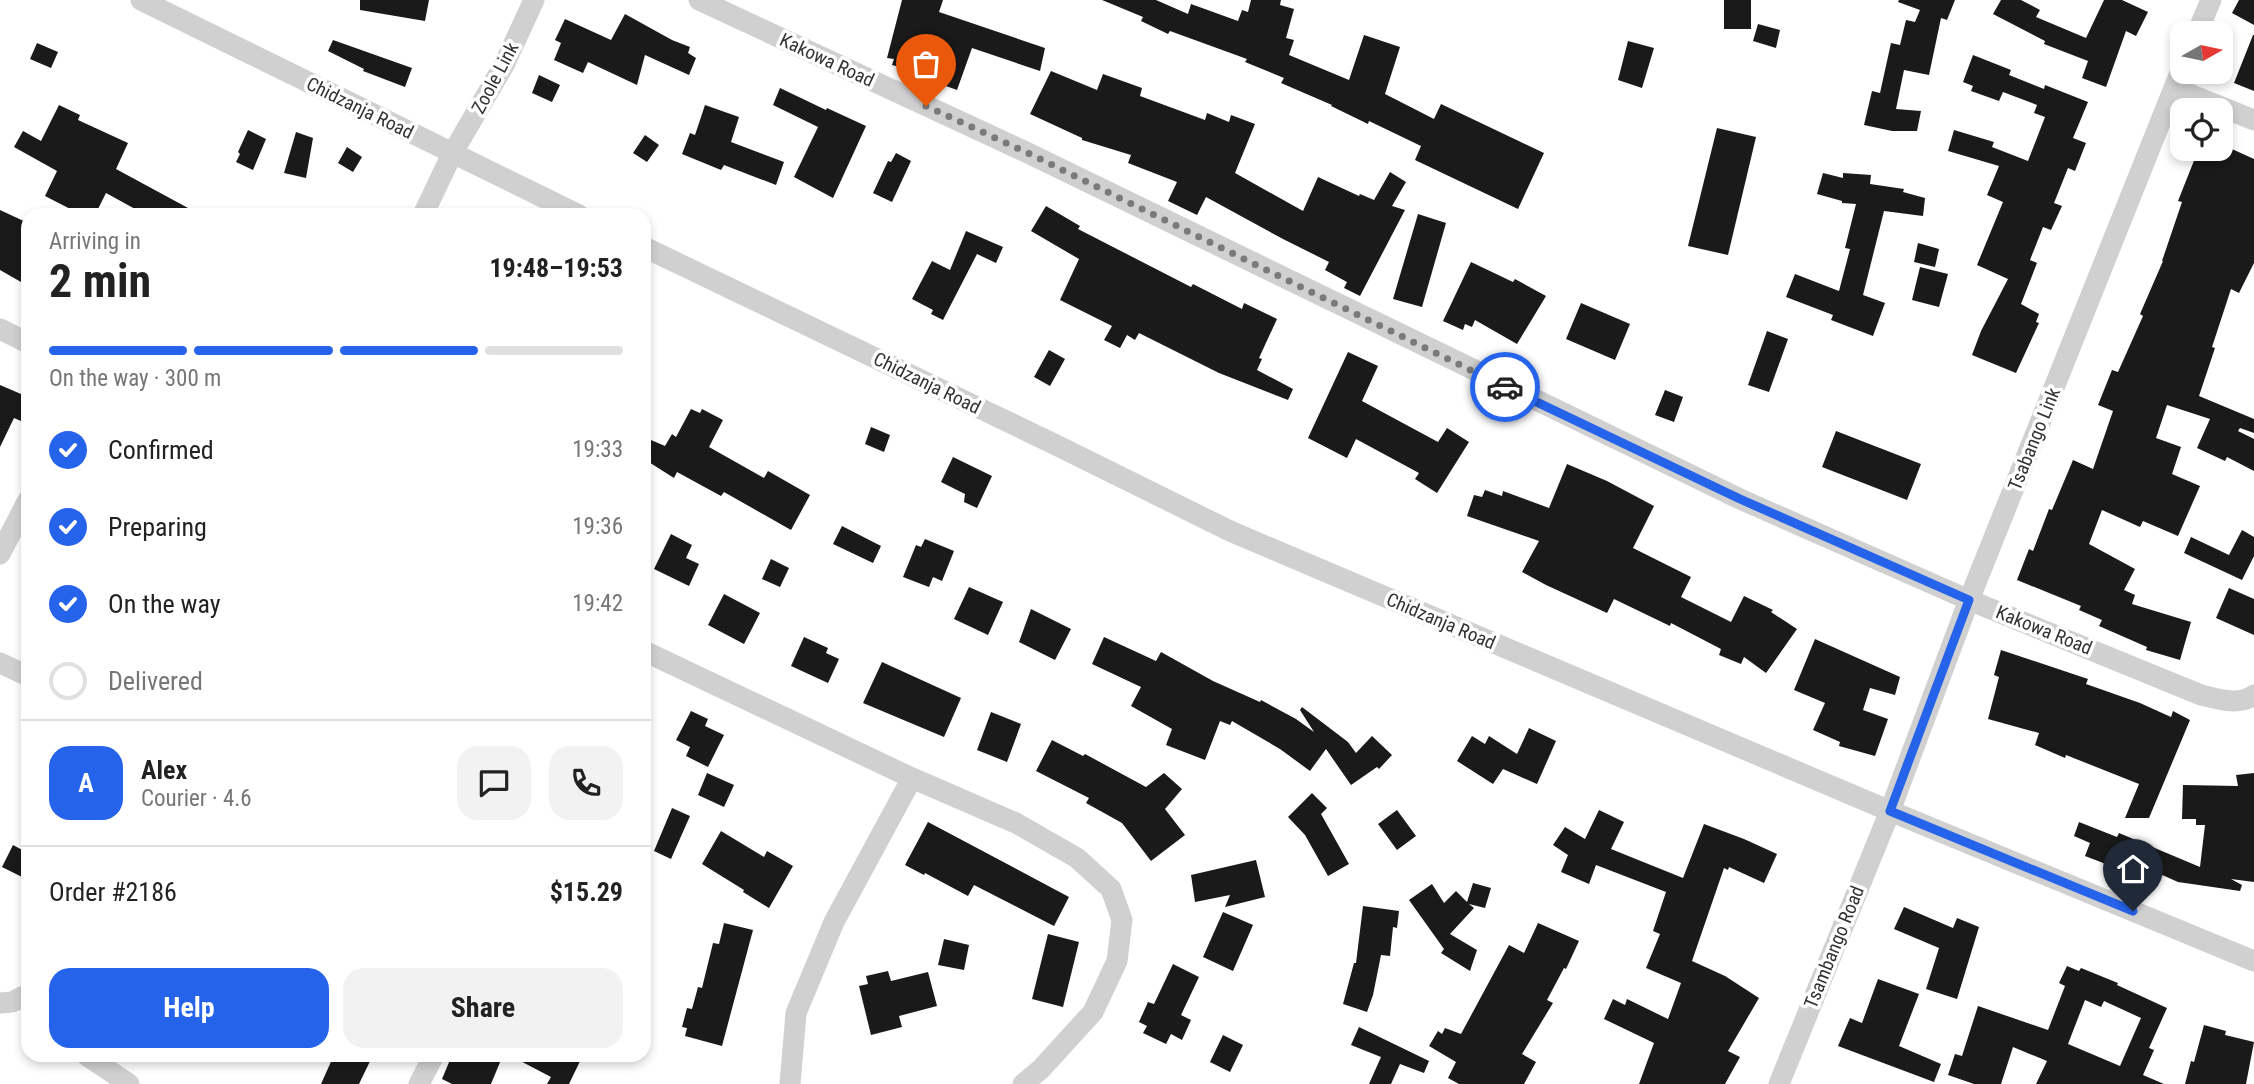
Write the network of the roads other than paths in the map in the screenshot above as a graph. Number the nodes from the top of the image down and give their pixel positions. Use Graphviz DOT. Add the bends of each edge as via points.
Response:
graph roads {
  1 [pos="141,0"];
  2 [pos="534,0"];
  3 [pos="699,0"];
  4 [pos="2211,0"];
  5 [pos="2202,21"];
  6 [pos="2176,84"];
  7 [pos="2174,89"];
  8 [pos="2254,120"];
  9 [pos="453,154"];
  10 [pos="426,208"];
  11 [pos="565,208"];
  12 [pos="651,250"];
  13 [pos="0,329"];
  14 [pos="21,340"];
  15 [pos="21,514"];
  16 [pos="0,555"];
  17 [pos="1969,600"];
  18 [pos="651,654"];
  19 [pos="0,663"];
  20 [pos="21,673"];
  21 [pos="2254,695"];
  22 [pos="912,778"];
  23 [pos="1890,811"];
  24 [pos="2254,961"];
  25 [pos="21,999"];
  26 [pos="0,1003"];
  27 [pos="96,1062"];
  28 [pos="430,1062"];
  29 [pos="129,1084"];
  30 [pos="419,1084"];
  31 [pos="790,1084"];
  32 [pos="1023,1084"];
  33 [pos="1779,1084"];
  1 -- 9 [label="street, Chidzanja Road"];
  2 -- 9 [label="street, Zoole Link" via="504,65"];
  3 -- 17 [label="street, Kakowa Road" via="1028,153 1740,499"];
  4 -- 5 [label="street"];
  6 -- 7 [label="street, Tsabango Link"];
  7 -- 8 [label="street"];
  7 -- 17 [label="street, Tsabango Link"];
  9 -- 10 [label="street, Zoole Link"];
  9 -- 11 [label="street, Chidzanja Road"];
  12 -- 23 [label="street, Chidzanja Road" via="1230,531"];
  13 -- 14 [label="street"];
  15 -- 16 [label="street"];
  17 -- 21 [label="street, Kakowa Road" via="2201,695 2224,701"];
  17 -- 23 [label="street, Tsabango Link"];
  18 -- 22 [label="street"];
  19 -- 20 [label="street"];
  22 -- 31 [label="street" via="834,922 796,1013"];
  22 -- 32 [label="street" via="1016,822 1077,858 1111,889 1115,899 1122,920 1117,961 1093,1012"];
  23 -- 24 [label="street, Chidzanja Road"];
  23 -- 33 [label="street, Tsambango Road"];
  25 -- 26 [label="street"];
  27 -- 29 [label="street"];
  28 -- 30 [label="street"];
}
